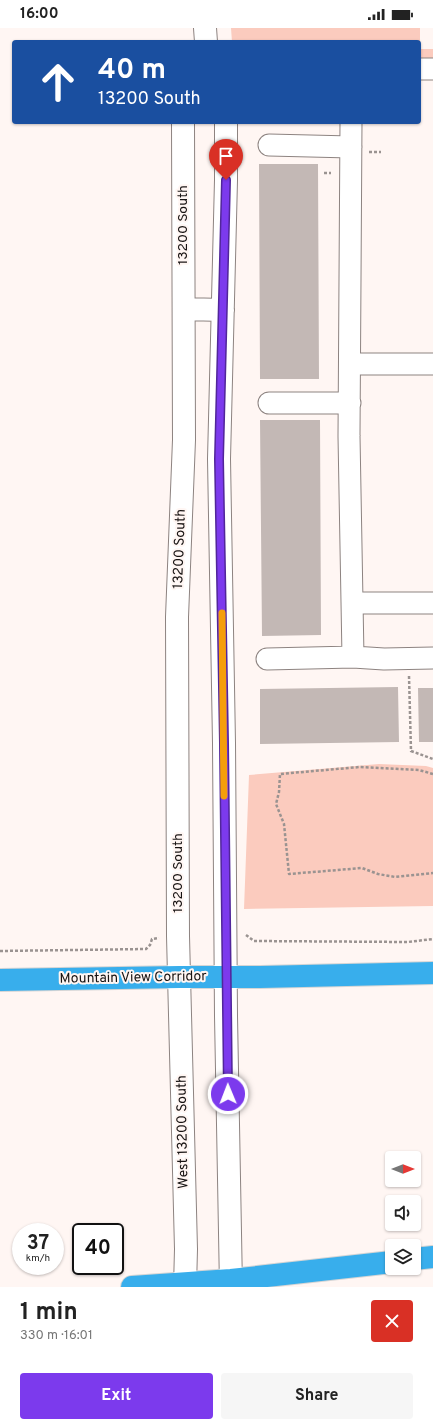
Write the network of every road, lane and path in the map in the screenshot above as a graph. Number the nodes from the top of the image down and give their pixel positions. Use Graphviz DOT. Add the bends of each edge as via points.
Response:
graph roads {
  1 [pos="205,28"];
  2 [pos="206,40"];
  3 [pos="421,69"];
  4 [pos="433,69"];
  5 [pos="183,124"];
  6 [pos="226,124"];
  7 [pos="351,124"];
  8 [pos="269,145"];
  9 [pos="351,147"];
  10 [pos="184,309"];
  11 [pos="223,310"];
  12 [pos="350,364"];
  13 [pos="433,364"];
  14 [pos="269,403"];
  15 [pos="350,403"];
  16 [pos="433,603"];
  17 [pos="352,604"];
  18 [pos="353,657"];
  19 [pos="433,658"];
  20 [pos="266,659"];
  21 [pos="409,676"];
  22 [pos="433,759"];
  23 [pos="433,774"];
  24 [pos="433,873"];
  25 [pos="244,932"];
  26 [pos="158,938"];
  27 [pos="433,939"];
  28 [pos="0,951"];
  29 [pos="433,973"];
  30 [pos="179,976"];
  31 [pos="226,977"];
  32 [pos="0,980"];
  33 [pos="433,1257"];
  34 [pos="421,1258"];
  35 [pos="385,1263"];
  36 [pos="231,1284"];
  37 [pos="185,1285"];
  38 [pos="132,1287"];
  1 -- 2 [label="street"];
  3 -- 4 [label="street"];
  5 -- 10 [label="street, 13200 South"];
  6 -- 11 [label="street"];
  7 -- 9 [label="street"];
  8 -- 9 [label="street"];
  9 -- 12 [label="street"];
  10 -- 11 [label="street"];
  10 -- 30 [label="street, 13200 South" via="184,440 177,617"];
  11 -- 31 [label="street" via="219,459"];
  12 -- 13 [label="street"];
  12 -- 15 [label="street"];
  14 -- 15 [label="street"];
  15 -- 17 [label="street"];
  16 -- 17 [label="street"];
  17 -- 18 [label="street"];
  18 -- 19 [label="street"];
  18 -- 20 [label="street"];
  21 -- 22 [label="path" via="411,751"];
  23 -- 24 [label="path" via="419,770 360,767 280,774 276,804 284,824 289,874 343,868 362,868 395,877"];
  25 -- 27 [label="path" via="254,941 408,942"];
  26 -- 28 [label="path" via="152,939 146,949"];
  29 -- 31 [label="highway, Mountain View Corridor"];
  30 -- 31 [label="highway, Mountain View Corridor"];
  30 -- 32 [label="highway, Mountain View Corridor"];
  30 -- 37 [label="street, West 13200 South"];
  31 -- 36 [label="street"];
  33 -- 34 [label="highway"];
  35 -- 36 [label="highway"];
  36 -- 37 [label="highway"];
  37 -- 38 [label="highway"];
}
